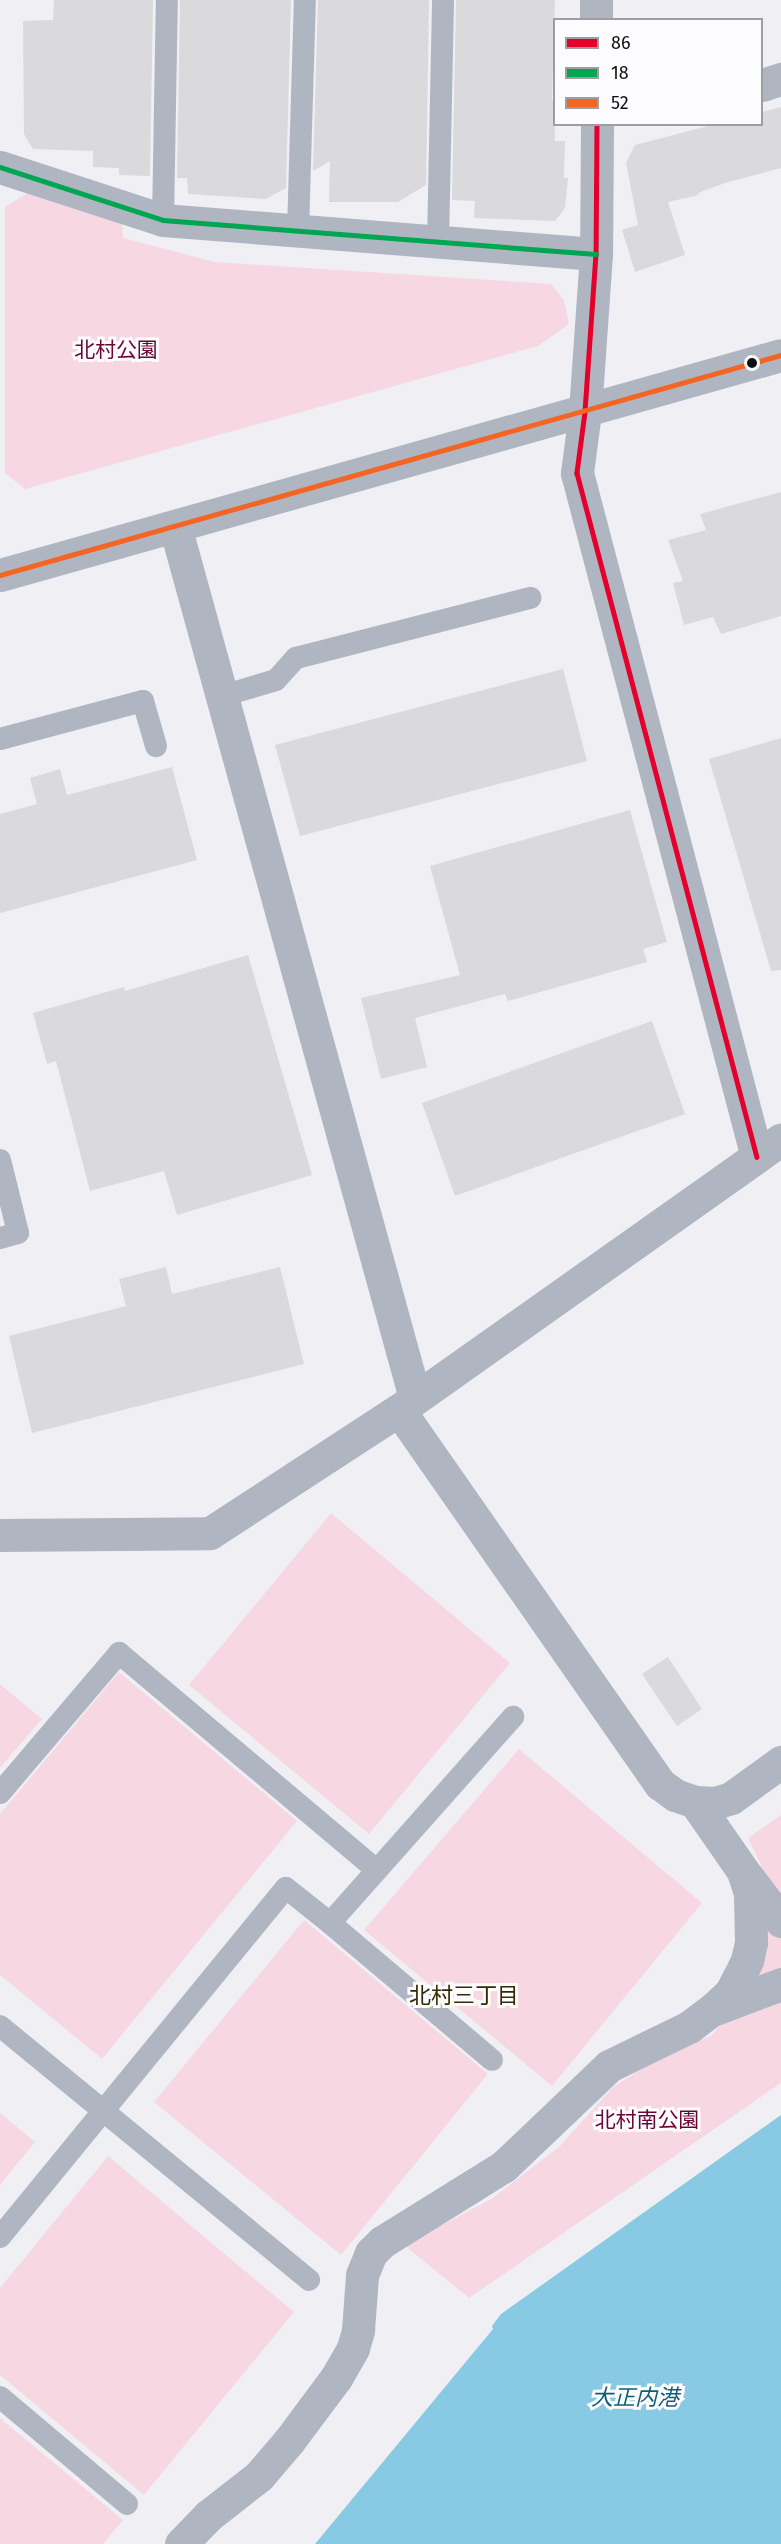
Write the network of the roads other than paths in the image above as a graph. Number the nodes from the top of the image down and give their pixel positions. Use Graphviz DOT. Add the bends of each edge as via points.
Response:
graph roads {
  1 [pos="167,0"];
  2 [pos="305,0"];
  3 [pos="442,0"];
  4 [pos="596,0"];
  5 [pos="596,18"];
  6 [pos="781,79"];
  7 [pos="763,85"];
  8 [pos="605,127"];
  9 [pos="0,167"];
  10 [pos="163,220"];
  11 [pos="298,231"];
  12 [pos="438,242"];
  13 [pos="596,254"];
  14 [pos="781,355"];
  15 [pos="585,412"];
  16 [pos="175,526"];
  17 [pos="0,575"];
  18 [pos="530,598"];
  19 [pos="222,696"];
  20 [pos="0,739"];
  21 [pos="156,746"];
  22 [pos="769,1149"];
  23 [pos="0,1160"];
  24 [pos="0,1238"];
  25 [pos="407,1404"];
  26 [pos="0,1535"];
  27 [pos="513,1717"];
  28 [pos="781,1762"];
  29 [pos="0,1793"];
  30 [pos="694,1802"];
  31 [pos="377,1870"];
  32 [pos="743,1871"];
  33 [pos="781,1922"];
  34 [pos="330,1923"];
  35 [pos="781,1984"];
  36 [pos="713,2010"];
  37 [pos="0,2026"];
  38 [pos="492,2060"];
  39 [pos="104,2112"];
  40 [pos="0,2237"];
  41 [pos="309,2280"];
  42 [pos="0,2397"];
  43 [pos="127,2504"];
  44 [pos="182,2544"];
  1 -- 10 [label="lane"];
  2 -- 11 [label="lane"];
  3 -- 12 [label="lane"];
  4 -- 5 [label="street"];
  6 -- 7 [label="street"];
  8 -- 13 [label="street"];
  9 -- 10 [label="street"];
  10 -- 11 [label="street"];
  11 -- 12 [label="street"];
  12 -- 13 [label="street"];
  13 -- 15 [label="street"];
  14 -- 15 [label="street"];
  15 -- 16 [label="street"];
  15 -- 22 [label="street" via="577,473"];
  16 -- 17 [label="street"];
  16 -- 19 [label="street"];
  18 -- 19 [label="lane" via="296,658 276,680"];
  19 -- 25 [label="street"];
  20 -- 21 [label="lane" via="143,701"];
  22 -- 25 [label="street"];
  23 -- 24 [label="lane" via="18,1233"];
  25 -- 26 [label="street" via="210,1533"];
  25 -- 30 [label="street" via="660,1784"];
  27 -- 31 [label="lane"];
  28 -- 30 [label="street" via="731,1798 715,1803"];
  29 -- 31 [label="lane" via="118,1653"];
  30 -- 32 [label="street"];
  31 -- 34 [label="lane"];
  32 -- 33 [label="street"];
  32 -- 36 [label="street" via="750,1893 751,1942 740,1976"];
  34 -- 38 [label="lane"];
  34 -- 39 [label="lane" via="286,1888"];
  35 -- 36 [label="street"];
  36 -- 44 [label="street" via="681,2031 609,2066 504,2166 382,2242 371,2253 362,2275 353,2348 336,2378 258,2476 208,2516"];
  37 -- 39 [label="lane"];
  39 -- 40 [label="lane"];
  39 -- 41 [label="lane"];
  42 -- 43 [label="lane"];
}
